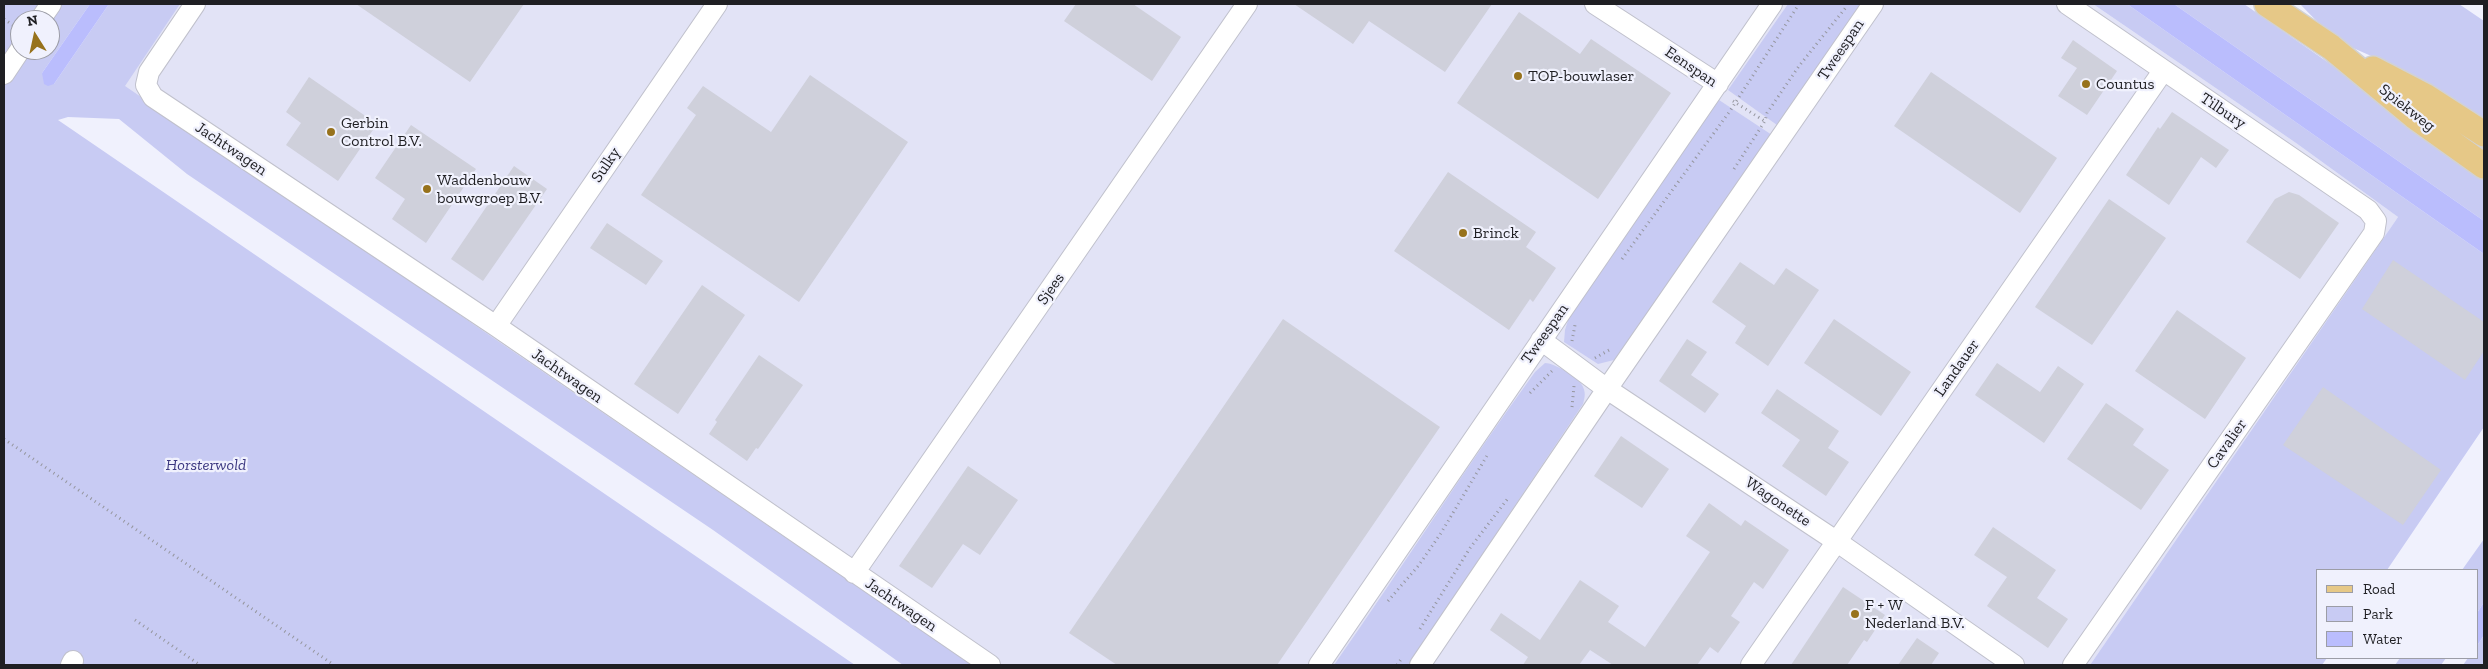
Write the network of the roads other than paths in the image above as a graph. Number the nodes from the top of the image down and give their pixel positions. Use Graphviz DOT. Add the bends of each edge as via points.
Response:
graph roads {
  1 [pos="195,4"];
  2 [pos="716,4"];
  3 [pos="1247,4"];
  4 [pos="1595,4"];
  5 [pos="1772,4"];
  6 [pos="1873,4"];
  7 [pos="2067,4"];
  8 [pos="2267,4"];
  9 [pos="2331,48"];
  10 [pos="13,60"];
  11 [pos="2163,71"];
  12 [pos="4,74"];
  13 [pos="1718,84"];
  14 [pos="2484,134"];
  15 [pos="2484,166"];
  16 [pos="2376,221"];
  17 [pos="496,326"];
  18 [pos="1541,340"];
  19 [pos="1607,389"];
  20 [pos="1836,541"];
  21 [pos="854,573"];
  22 [pos="1414,658"];
  23 [pos="990,665"];
  24 [pos="1319,665"];
  25 [pos="1751,665"];
  26 [pos="2014,665"];
  27 [pos="2073,665"];
  1 -- 17 [label="street, Jachtwagen" via="149,72 146,85 153,97"];
  2 -- 17 [label="street, Sulky"];
  3 -- 21 [label="street, Sjees"];
  4 -- 13 [label="street, Eenspan"];
  5 -- 13 [label="street, Tweespan"];
  6 -- 19 [label="street, Tweespan"];
  7 -- 11 [label="street, Tilbury"];
  8 -- 9 [label="main road, Spiekweg"];
  9 -- 14 [label="main road, Spiekweg" via="2425,96"];
  9 -- 15 [label="main road, Spiekweg" via="2414,116"];
  10 -- 12 [label="street"];
  11 -- 16 [label="street, Tilbury" via="2368,210"];
  11 -- 20 [label="street, Landauer"];
  13 -- 18 [label="street, Tweespan"];
  16 -- 27 [label="street, Cavalier" via="2374,233"];
  17 -- 21 [label="street, Jachtwagen"];
  18 -- 19 [label="street, Wagonette"];
  18 -- 24 [label="street, Tweespan"];
  19 -- 20 [label="street, Wagonette"];
  19 -- 22 [label="street, Tweespan"];
  20 -- 25 [label="street, Landauer"];
  20 -- 26 [label="street, Wagonette"];
  21 -- 23 [label="street, Jachtwagen"];
}
